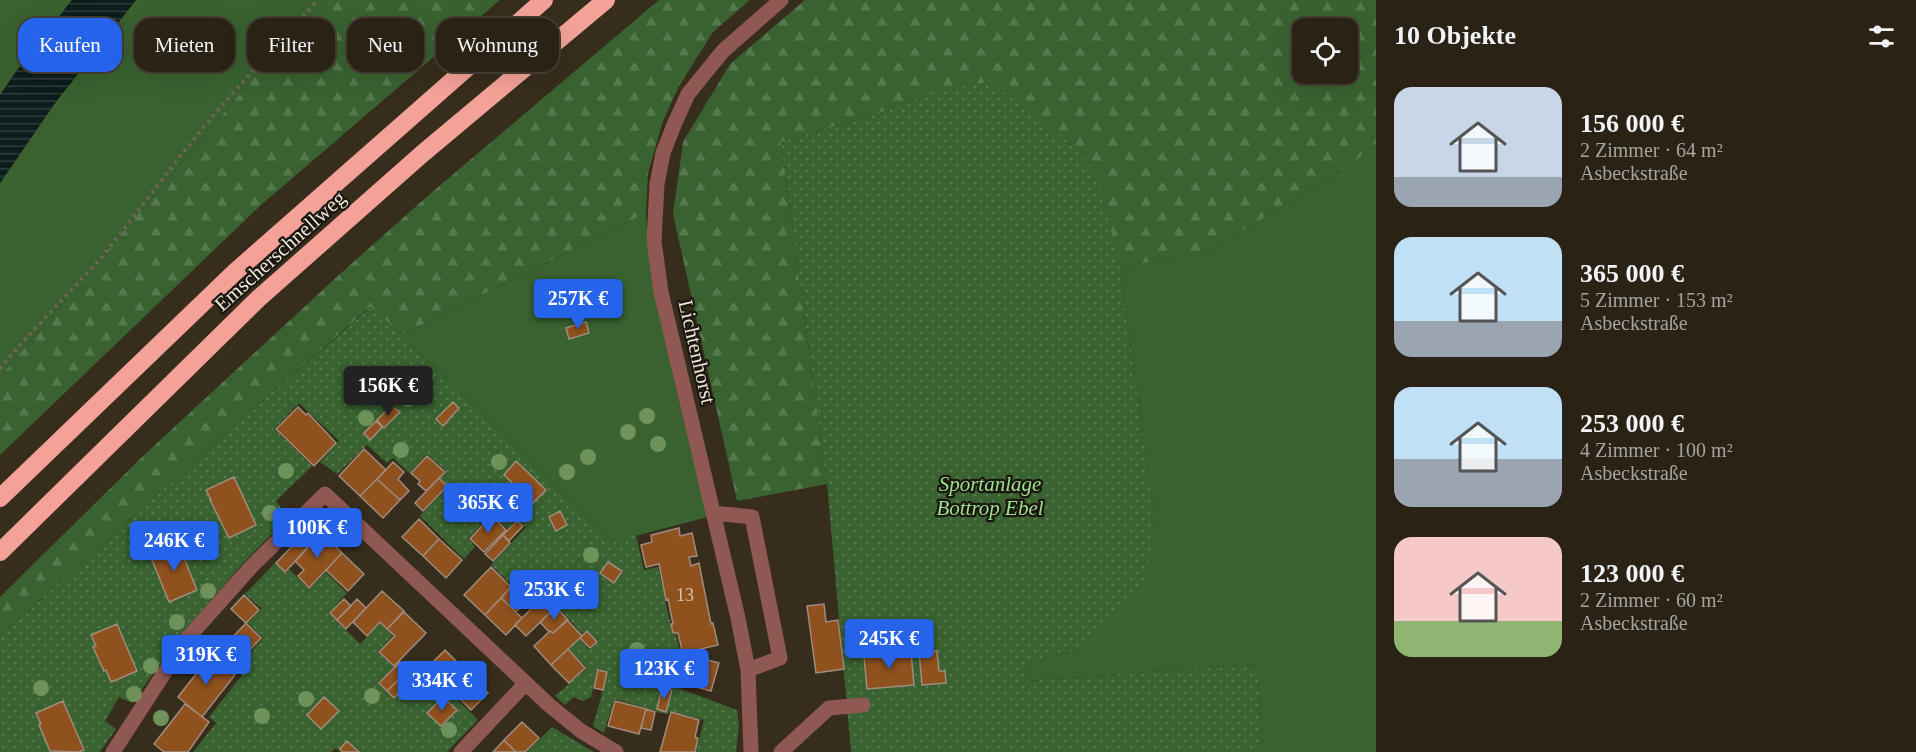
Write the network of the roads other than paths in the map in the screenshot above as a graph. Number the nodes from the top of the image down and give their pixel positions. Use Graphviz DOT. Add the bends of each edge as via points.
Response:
graph roads {
  1 [pos="544,0"];
  2 [pos="606,0"];
  3 [pos="781,0"];
  4 [pos="0,498"];
  5 [pos="713,513"];
  6 [pos="0,552"];
  7 [pos="748,670"];
  8 [pos="526,683"];
  9 [pos="863,705"];
  10 [pos="113,752"];
  11 [pos="461,752"];
  12 [pos="616,752"];
  13 [pos="751,752"];
  14 [pos="781,752"];
  1 -- 4 [label="highway, Emscherschnellweg" via="235,272"];
  2 -- 6 [label="highway, Emscherschnellweg" via="422,154 259,298"];
  3 -- 5 [label="street, Lichtenhorst" via="723,51 688,94 663,153 657,184 654,241 661,292"];
  5 -- 7 [label="street, Lichtenhorst"];
  5 -- 7 [label="street" via="752,516 780,658"];
  7 -- 13 [label="street, Lichtenhorst"];
  8 -- 10 [label="street" via="325,494 251,567 185,641"];
  8 -- 11 [label="street"];
  8 -- 12 [label="street" via="581,731"];
  9 -- 14 [label="street" via="828,708"];
}
